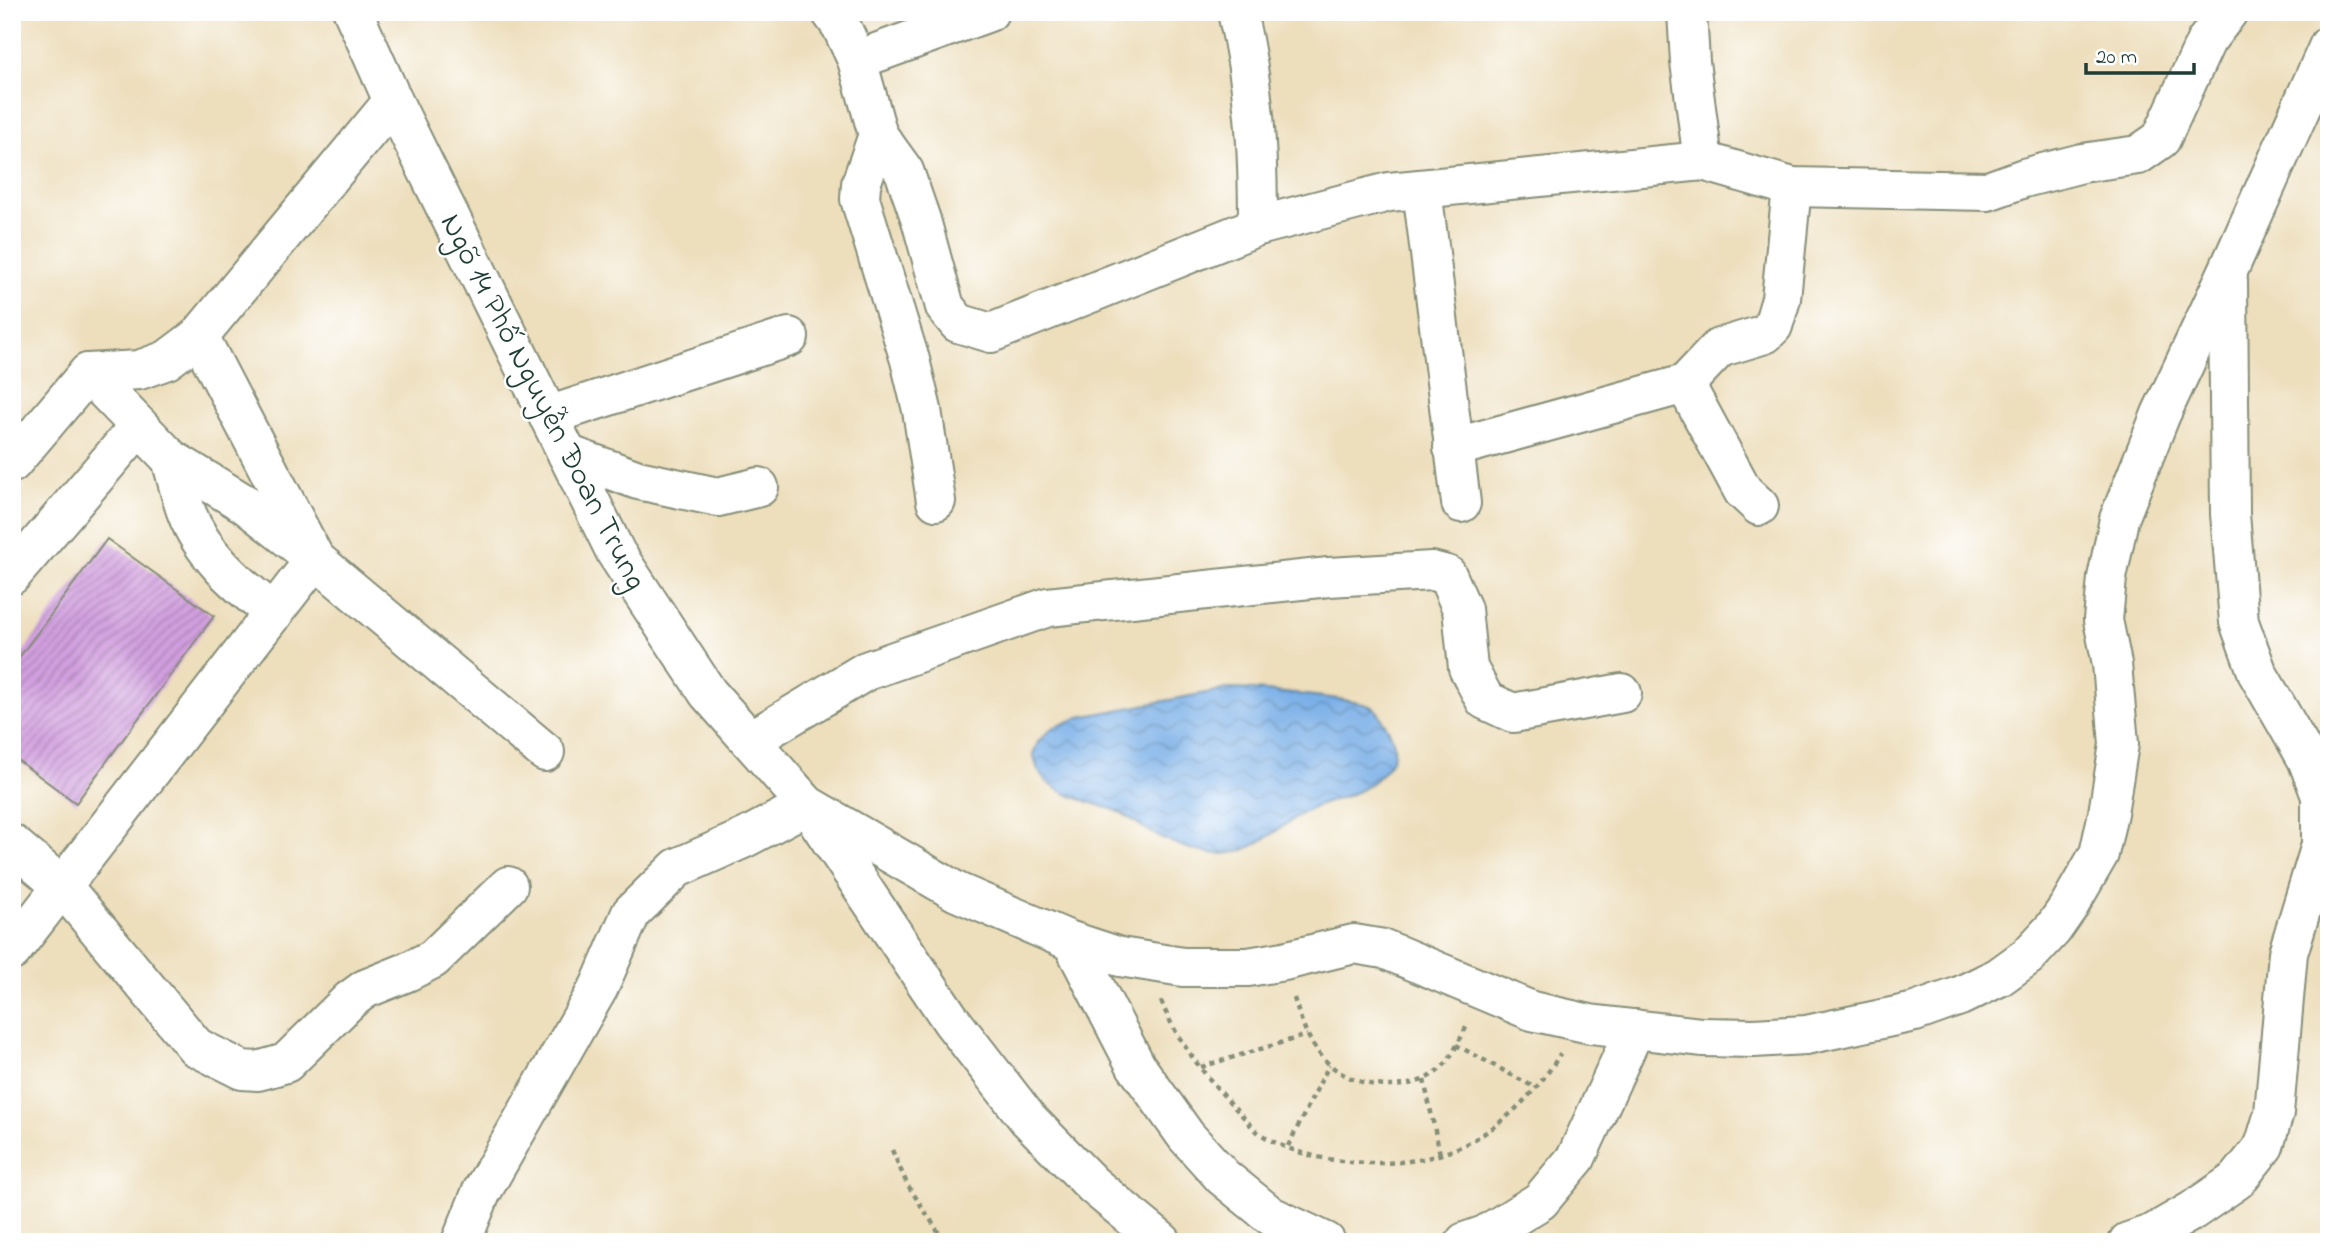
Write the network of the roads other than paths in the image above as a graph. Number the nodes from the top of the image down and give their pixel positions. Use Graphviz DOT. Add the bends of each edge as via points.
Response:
graph roads {
  1 [pos="352,12"];
  2 [pos="831,12"];
  3 [pos="989,12"];
  4 [pos="1237,12"];
  5 [pos="1687,12"];
  6 [pos="2228,12"];
  7 [pos="2329,45"];
  8 [pos="857,60"];
  9 [pos="393,101"];
  10 [pos="878,135"];
  11 [pos="1703,161"];
  12 [pos="1792,187"];
  13 [pos="1422,188"];
  14 [pos="1258,226"];
  15 [pos="2228,271"];
  16 [pos="199,336"];
  17 [pos="789,337"];
  18 [pos="88,373"];
  19 [pos="1685,384"];
  20 [pos="548,416"];
  21 [pos="139,426"];
  22 [pos="1453,447"];
  23 [pos="567,454"];
  24 [pos="172,459"];
  25 [pos="12,463"];
  26 [pos="759,487"];
  27 [pos="936,501"];
  28 [pos="1461,503"];
  29 [pos="1759,506"];
  30 [pos="315,559"];
  31 [pos="12,575"];
  32 [pos="274,613"];
  33 [pos="1622,693"];
  34 [pos="545,752"];
  35 [pos="763,753"];
  36 [pos="807,805"];
  37 [pos="12,844"];
  38 [pos="508,886"];
  39 [pos="62,887"];
  40 [pos="1072,942"];
  41 [pos="12,951"];
  42 [pos="1635,1029"];
  43 [pos="461,1242"];
  44 [pos="1162,1242"];
  45 [pos="1326,1242"];
  46 [pos="1465,1242"];
  47 [pos="2128,1242"];
  1 -- 9 [label="street, Ngõ 14 Phố Nguyễn Đoan Trung"];
  2 -- 8 [label="street"];
  3 -- 8 [label="street"];
  4 -- 14 [label="street" via="1252,81"];
  5 -- 11 [label="street"];
  6 -- 12 [label="street" via="2206,41 2161,139 2137,155 2082,163 1988,191"];
  7 -- 15 [label="street"];
  8 -- 10 [label="street"];
  9 -- 16 [label="street"];
  9 -- 20 [label="street, Ngõ 14 Phố Nguyễn Đoan Trung"];
  10 -- 14 [label="street" via="904,171 945,307 958,323 991,333"];
  10 -- 27 [label="street" via="860,199 910,360"];
  11 -- 12 [label="street"];
  11 -- 13 [label="street"];
  12 -- 19 [label="street" via="1782,299 1773,326 1765,334 1719,348"];
  13 -- 14 [label="street" via="1389,192"];
  13 -- 22 [label="street"];
  15 -- 42 [label="street" via="2161,414 2119,519 2103,620 2119,744 2108,813 2099,854 2053,929 2028,956 1999,977 1915,1012 1806,1035 1702,1037"];
  15 -- 47 [label="street" via="2230,514 2239,622 2258,674 2308,759 2321,796 2321,845 2288,954 2274,1112 2264,1146 2237,1180 2192,1212"];
  16 -- 18 [label="street" via="167,360 139,370"];
  16 -- 30 [label="street"];
  17 -- 20 [label="street"];
  18 -- 21 [label="street"];
  18 -- 25 [label="street"];
  19 -- 22 [label="street"];
  19 -- 29 [label="street" via="1743,491"];
  20 -- 23 [label="street, Ngõ 14 Phố Nguyễn Đoan Trung"];
  21 -- 24 [label="street"];
  21 -- 31 [label="street"];
  22 -- 28 [label="street"];
  23 -- 26 [label="street" via="638,480 718,497"];
  23 -- 35 [label="street, Ngõ 14 Phố Nguyễn Đoan Trung" via="616,553 708,693"];
  24 -- 30 [label="street" via="245,504"];
  24 -- 32 [label="street" via="187,513 204,545 234,582"];
  30 -- 32 [label="street"];
  30 -- 34 [label="street"];
  32 -- 39 [label="street"];
  33 -- 35 [label="street" via="1513,713 1485,700 1468,668 1462,609 1447,575 1432,570 1048,607 866,671"];
  35 -- 36 [label="street, Ngõ 14 Phố Nguyễn Đoan Trung"];
  36 -- 40 [label="street" via="957,892"];
  36 -- 43 [label="street" via="677,868 631,914 599,987 481,1193"];
  36 -- 44 [label="street" via="951,1020 1028,1119 1093,1185"];
  37 -- 39 [label="street"];
  38 -- 39 [label="street" via="433,958 365,989 286,1063 258,1071 231,1066 196,1047"];
  39 -- 41 [label="street"];
  40 -- 42 [label="street" via="1120,957 1215,969 1284,961 1354,944 1374,947 1532,1011"];
  40 -- 45 [label="street" via="1136,1066 1186,1136 1223,1177 1271,1216"];
  42 -- 46 [label="street" via="1576,1158 1539,1201 1485,1235"];
}
